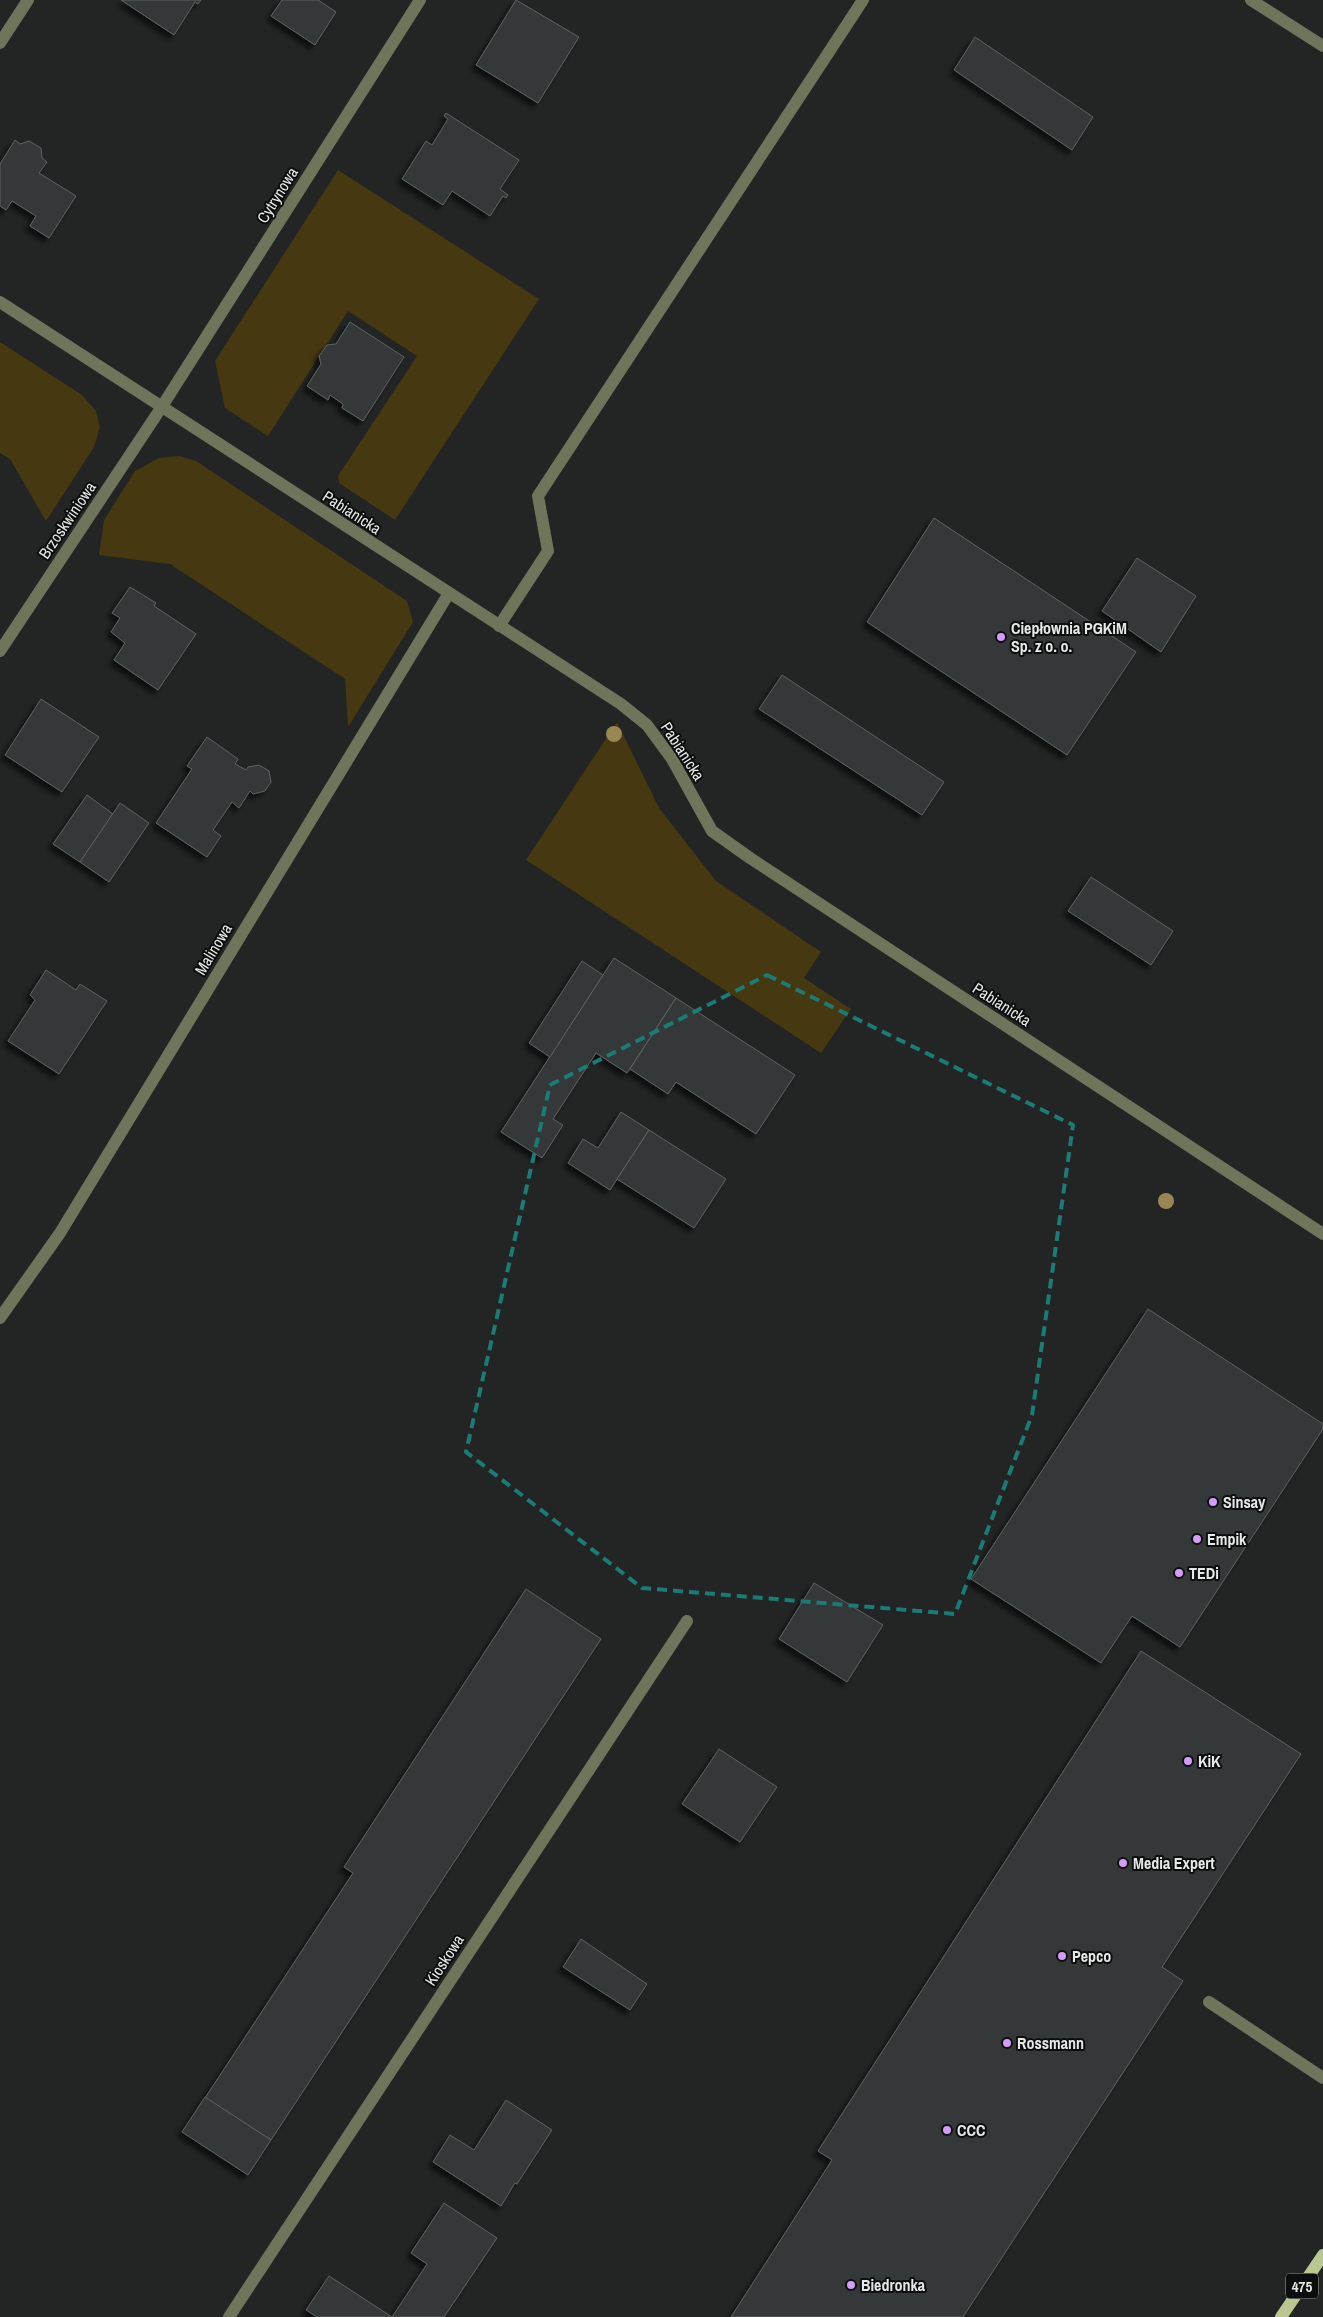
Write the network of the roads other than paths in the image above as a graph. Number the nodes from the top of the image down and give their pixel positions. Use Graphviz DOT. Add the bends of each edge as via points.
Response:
graph roads {
  1 [pos="28,0"];
  2 [pos="420,0"];
  3 [pos="863,0"];
  4 [pos="1251,0"];
  5 [pos="0,44"];
  6 [pos="1323,46"];
  7 [pos="0,302"];
  8 [pos="161,408"];
  9 [pos="449,593"];
  10 [pos="499,626"];
  11 [pos="0,651"];
  12 [pos="1323,1234"];
  13 [pos="0,1318"];
  14 [pos="687,1621"];
  15 [pos="1209,2002"];
  16 [pos="1323,2078"];
  17 [pos="1323,2254"];
  18 [pos="229,2317"];
  19 [pos="1281,2317"];
  1 -- 5 [label="street"];
  2 -- 8 [label="street, Cytrynowa"];
  3 -- 10 [label="street" via="538,496 548,551"];
  4 -- 6 [label="street"];
  7 -- 8 [label="street, Pabianicka"];
  8 -- 9 [label="street, Pabianicka"];
  8 -- 11 [label="street, Brzoskwiniowa"];
  9 -- 10 [label="street, Pabianicka"];
  9 -- 13 [label="street, Malinowa" via="60,1233"];
  10 -- 12 [label="street, Pabianicka" via="621,704 647,725 672,759 712,831"];
  14 -- 18 [label="street, Kioskowa"];
  15 -- 16 [label="street"];
  17 -- 19 [label="main road, 475"];
}
